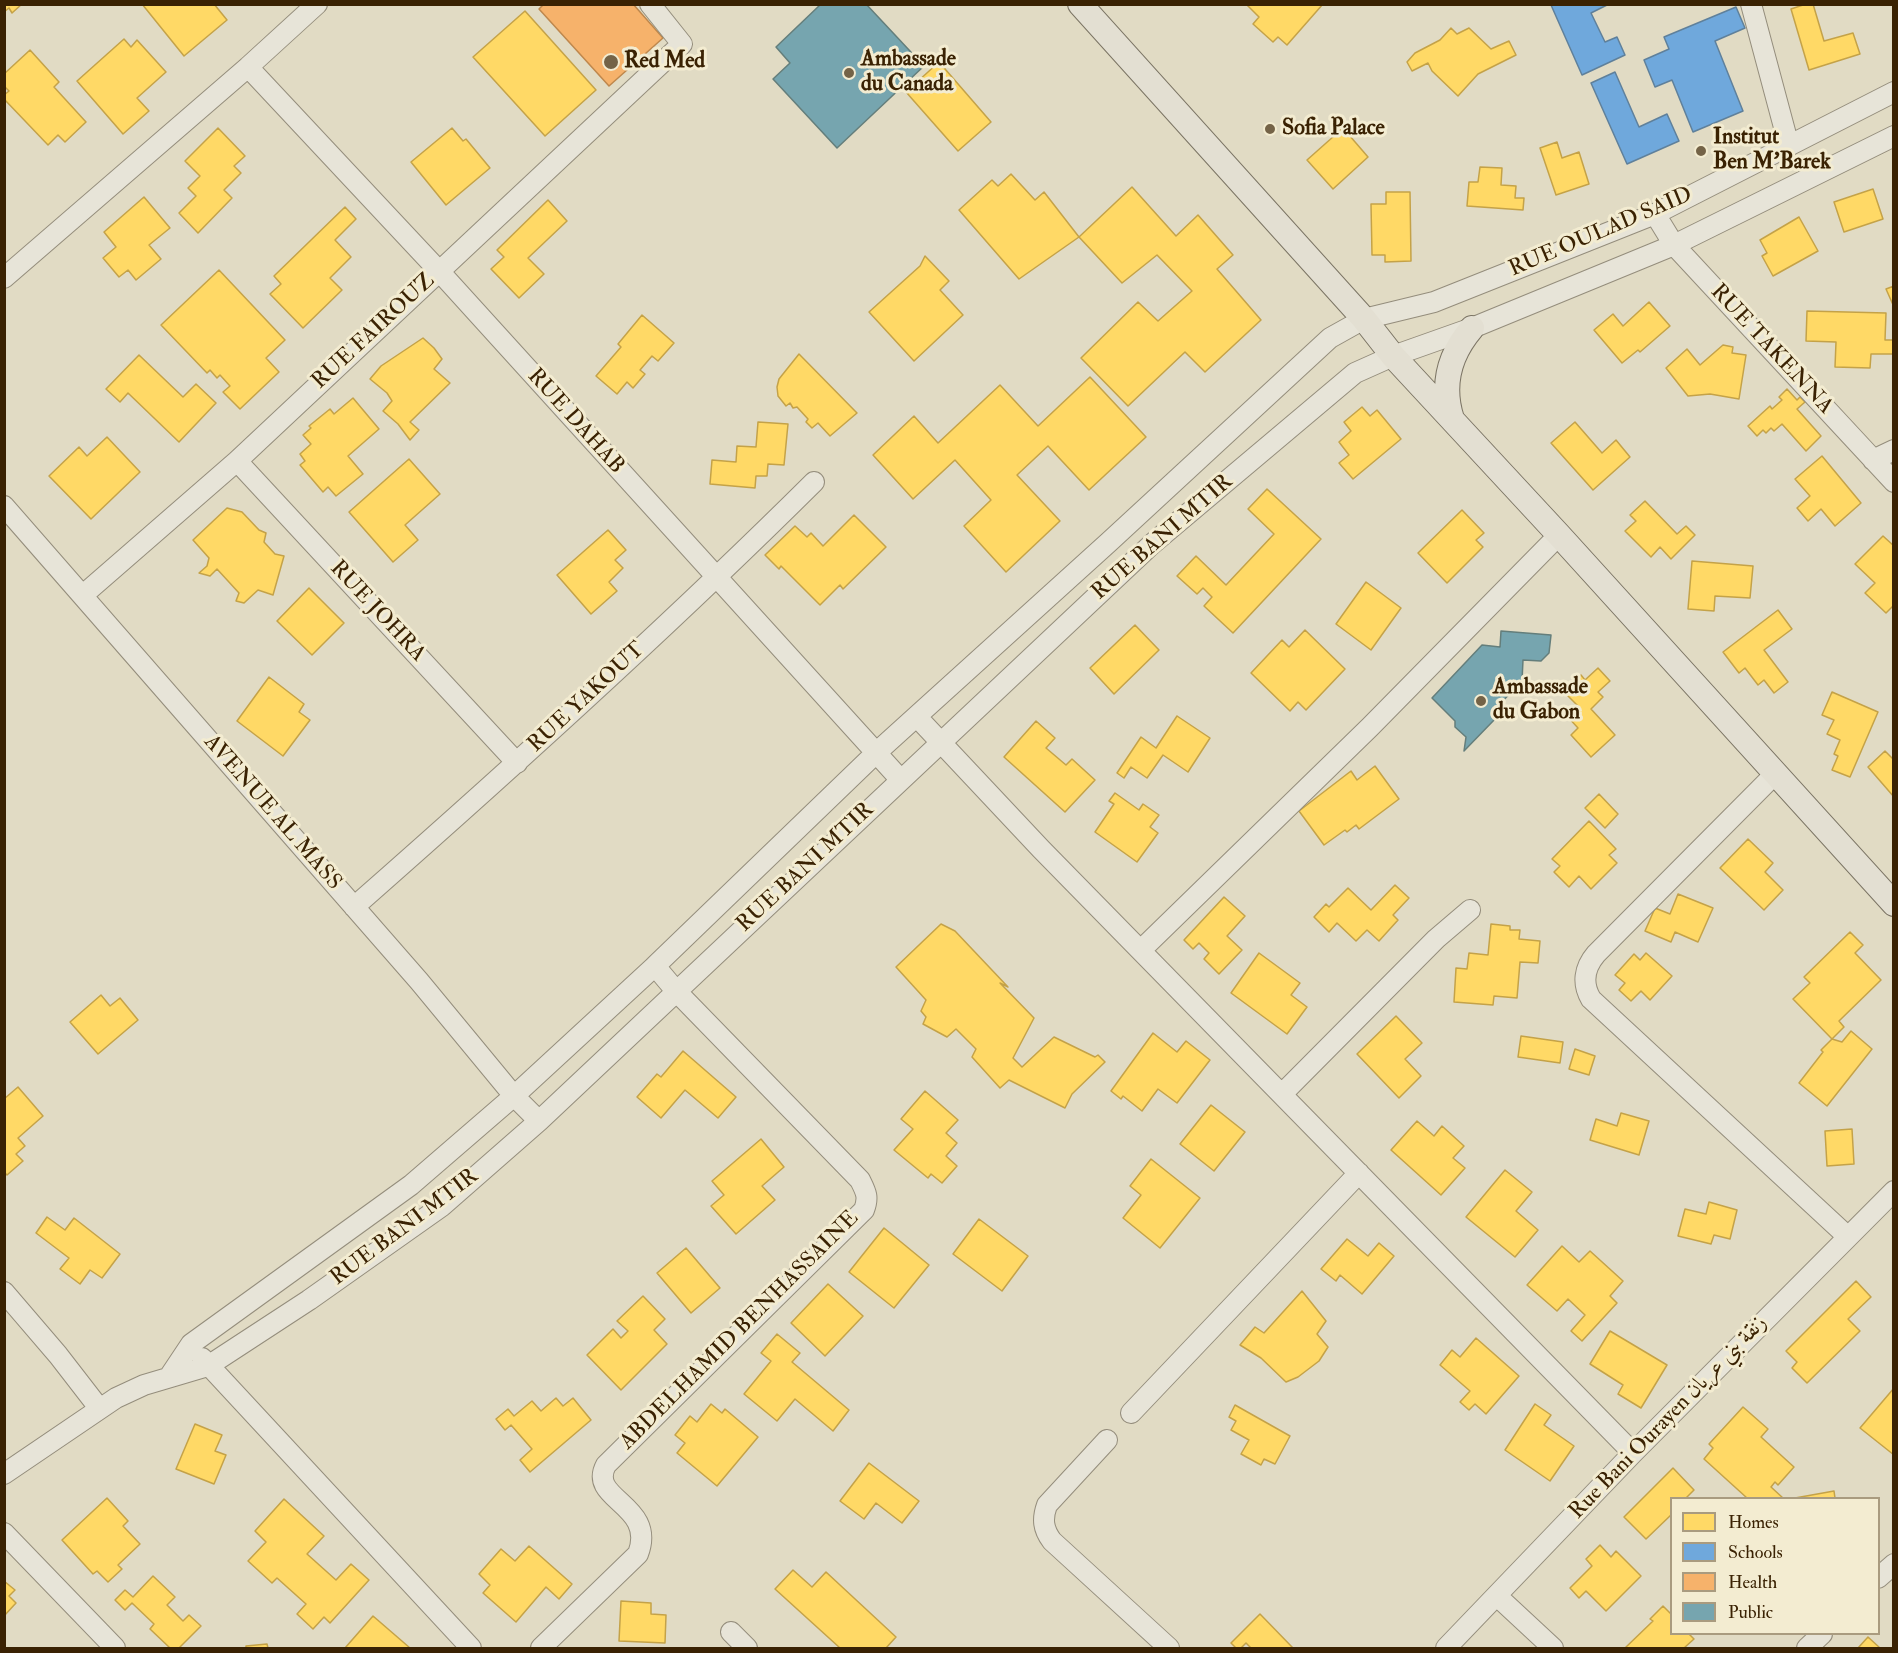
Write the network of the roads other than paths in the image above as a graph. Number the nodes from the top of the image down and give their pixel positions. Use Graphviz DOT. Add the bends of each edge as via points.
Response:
graph roads {
  1 [pos="316,4"];
  2 [pos="650,4"];
  3 [pos="1080,4"];
  4 [pos="1751,4"];
  5 [pos="248,67"];
  6 [pos="1893,92"];
  7 [pos="1893,136"];
  8 [pos="1789,146"];
  9 [pos="1655,214"];
  10 [pos="1674,245"];
  11 [pos="439,271"];
  12 [pos="4,278"];
  13 [pos="1364,319"];
  14 [pos="1472,328"];
  15 [pos="1393,356"];
  16 [pos="1452,419"];
  17 [pos="1893,450"];
  18 [pos="1874,460"];
  19 [pos="237,461"];
  20 [pos="814,482"];
  21 [pos="1893,482"];
  22 [pos="4,506"];
  23 [pos="1559,535"];
  24 [pos="716,578"];
  25 [pos="83,595"];
  26 [pos="916,717"];
  27 [pos="941,743"];
  28 [pos="877,752"];
  29 [pos="517,763"];
  30 [pos="1776,773"];
  31 [pos="900,779"];
  32 [pos="1893,904"];
  33 [pos="354,907"];
  34 [pos="1470,910"];
  35 [pos="1141,950"];
  36 [pos="655,966"];
  37 [pos="676,991"];
  38 [pos="1281,1094"];
  39 [pos="514,1096"];
  40 [pos="538,1120"];
  41 [pos="1359,1173"];
  42 [pos="1893,1191"];
  43 [pos="1847,1236"];
  44 [pos="4,1292"];
  45 [pos="191,1344"];
  46 [pos="208,1366"];
  47 [pos="169,1377"];
  48 [pos="99,1408"];
  49 [pos="1131,1413"];
  50 [pos="1107,1440"];
  51 [pos="1633,1453"];
  52 [pos="4,1474"];
  53 [pos="4,1533"];
  54 [pos="1893,1564"];
  55 [pos="1880,1576"];
  56 [pos="1497,1596"];
  57 [pos="731,1632"];
  58 [pos="1821,1635"];
  59 [pos="115,1648"];
  60 [pos="471,1648"];
  61 [pos="541,1648"];
  62 [pos="747,1648"];
  63 [pos="1169,1648"];
  64 [pos="1446,1648"];
  65 [pos="1553,1648"];
  66 [pos="1806,1648"];
  1 -- 5 [label="street"];
  2 -- 11 [label="street, RUE FAIROUZ" via="682,44"];
  3 -- 13 [label="main road"];
  4 -- 8 [label="street"];
  5 -- 11 [label="street, RUE DAHAB"];
  5 -- 12 [label="street"];
  6 -- 8 [label="street, RUE OULAD SAID"];
  7 -- 10 [label="street, RUE OULAD SAID"];
  8 -- 9 [label="street, RUE OULAD SAID"];
  9 -- 10 [label="street, RUE TAKENNA"];
  9 -- 13 [label="street, RUE OULAD SAID" via="1434,302"];
  10 -- 14 [label="street, RUE OULAD SAID"];
  10 -- 18 [label="street, RUE TAKENNA"];
  11 -- 19 [label="street, RUE FAIROUZ"];
  11 -- 24 [label="street, RUE DAHAB"];
  13 -- 15 [label="main road"];
  13 -- 26 [label="street, RUE BANI MTIR" via="1330,338"];
  14 -- 15 [label="street, RUE OULAD SAID"];
  14 -- 16 [label="main road" via="1453,355 1448,371 1447,404"];
  15 -- 16 [label="main road"];
  15 -- 27 [label="street, RUE BANI MTIR" via="1355,373 1152,544"];
  16 -- 23 [label="main road"];
  17 -- 18 [label="street"];
  18 -- 21 [label="street, RUE TAKENNA"];
  19 -- 25 [label="street, RUE FAIROUZ"];
  19 -- 29 [label="street, RUE JOHRA"];
  20 -- 24 [label="street, RUE YAKOUT"];
  22 -- 25 [label="street, AVENUE AL MASS"];
  23 -- 30 [label="main road"];
  23 -- 35 [label="street" via="1370,727"];
  24 -- 28 [label="street, RUE DAHAB"];
  24 -- 29 [label="street, RUE YAKOUT"];
  25 -- 33 [label="street, AVENUE AL MASS"];
  26 -- 27 [label="street"];
  26 -- 28 [label="street, RUE BANI MTIR"];
  27 -- 31 [label="street, RUE BANI MTIR"];
  27 -- 35 [label="street"];
  28 -- 31 [label="street, RUE DAHAB"];
  28 -- 36 [label="street, RUE BANI MTIR"];
  29 -- 33 [label="street, RUE YAKOUT"];
  30 -- 32 [label="main road"];
  30 -- 43 [label="street" via="1596,954 1590,961 1585,983 1591,999"];
  31 -- 37 [label="street, RUE BANI MTIR"];
  33 -- 39 [label="street, AVENUE AL MASS"];
  34 -- 38 [label="street"];
  35 -- 38 [label="street"];
  36 -- 37 [label="street, ABDELHAMID BENHASSAINE"];
  36 -- 39 [label="street, RUE BANI MTIR"];
  37 -- 40 [label="street, RUE BANI MTIR"];
  37 -- 61 [label="street, ABDELHAMID BENHASSAINE" via="860,1180 868,1200 864,1210 606,1465 602,1477 605,1488 636,1518 642,1533 638,1554"];
  38 -- 41 [label="street"];
  39 -- 40 [label="street, AVENUE AL MASS"];
  39 -- 45 [label="street, RUE BANI MTIR" via="411,1185"];
  40 -- 46 [label="street, RUE BANI MTIR" via="442,1206"];
  41 -- 49 [label="street"];
  41 -- 51 [label="street"];
  42 -- 43 [label="street, Rue Bani Ourayen زنقة بني عريان"];
  43 -- 51 [label="street, Rue Bani Ourayen زنقة بني عريان"];
  44 -- 48 [label="street"];
  45 -- 46 [label="street"];
  45 -- 47 [label="street"];
  46 -- 47 [label="street, RUE BANI MTIR"];
  46 -- 60 [label="street"];
  47 -- 48 [label="street, RUE BANI MTIR"];
  48 -- 52 [label="street, RUE BANI MTIR"];
  50 -- 63 [label="street" via="1047,1505 1043,1514 1046,1533"];
  51 -- 56 [label="street, Rue Bani Ourayen زنقة بني عريان"];
  53 -- 59 [label="street"];
  54 -- 55 [label="street"];
  56 -- 64 [label="street, Rue Bani Ourayen زنقة بني عريان"];
  56 -- 65 [label="street"];
  57 -- 62 [label="street"];
  58 -- 66 [label="street"];
}
